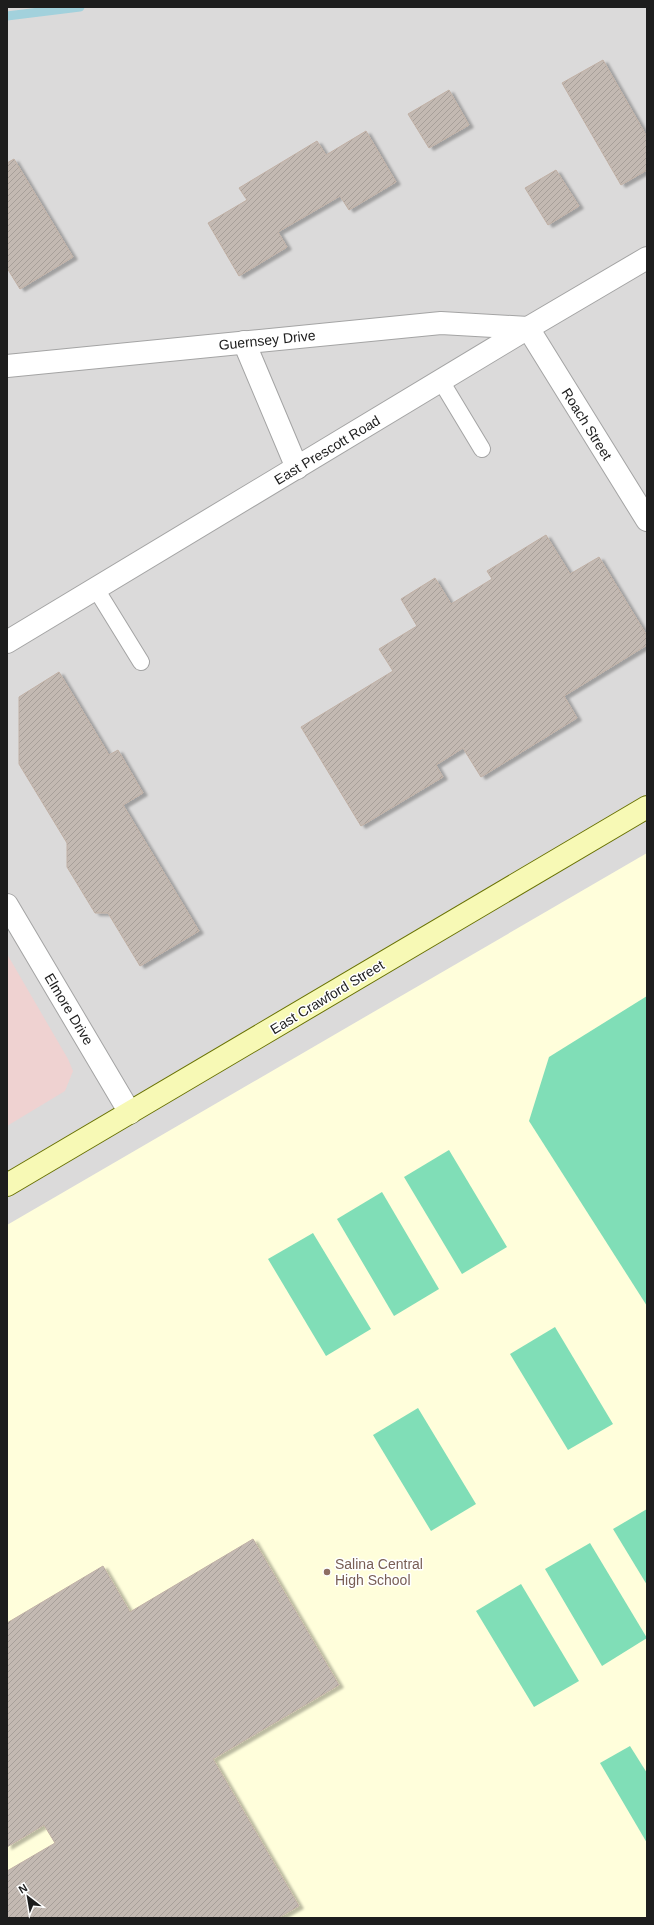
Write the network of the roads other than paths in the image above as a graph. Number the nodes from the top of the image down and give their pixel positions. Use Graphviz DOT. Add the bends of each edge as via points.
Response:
graph roads {
  1 [pos="647,258"];
  2 [pos="528,328"];
  3 [pos="244,342"];
  4 [pos="7,366"];
  5 [pos="440,381"];
  6 [pos="482,449"];
  7 [pos="297,468"];
  8 [pos="647,520"];
  9 [pos="96,589"];
  10 [pos="7,642"];
  11 [pos="141,662"];
  12 [pos="647,807"];
  13 [pos="7,905"];
  14 [pos="130,1113"];
  15 [pos="7,1185"];
  1 -- 2 [label="street, East Prescott Road"];
  2 -- 3 [label="street, Guernsey Drive" via="441,323"];
  2 -- 5 [label="street, East Prescott Road"];
  2 -- 8 [label="street, Roach Street"];
  3 -- 4 [label="street, Guernsey Drive"];
  3 -- 7 [label="street"];
  5 -- 6 [label="lane"];
  5 -- 7 [label="street, East Prescott Road"];
  7 -- 9 [label="street, East Prescott Road"];
  9 -- 10 [label="street, East Prescott Road"];
  9 -- 11 [label="lane"];
  12 -- 14 [label="main road, East Crawford Street"];
  13 -- 14 [label="street, Elmore Drive"];
  14 -- 15 [label="main road, East Crawford Street"];
}
